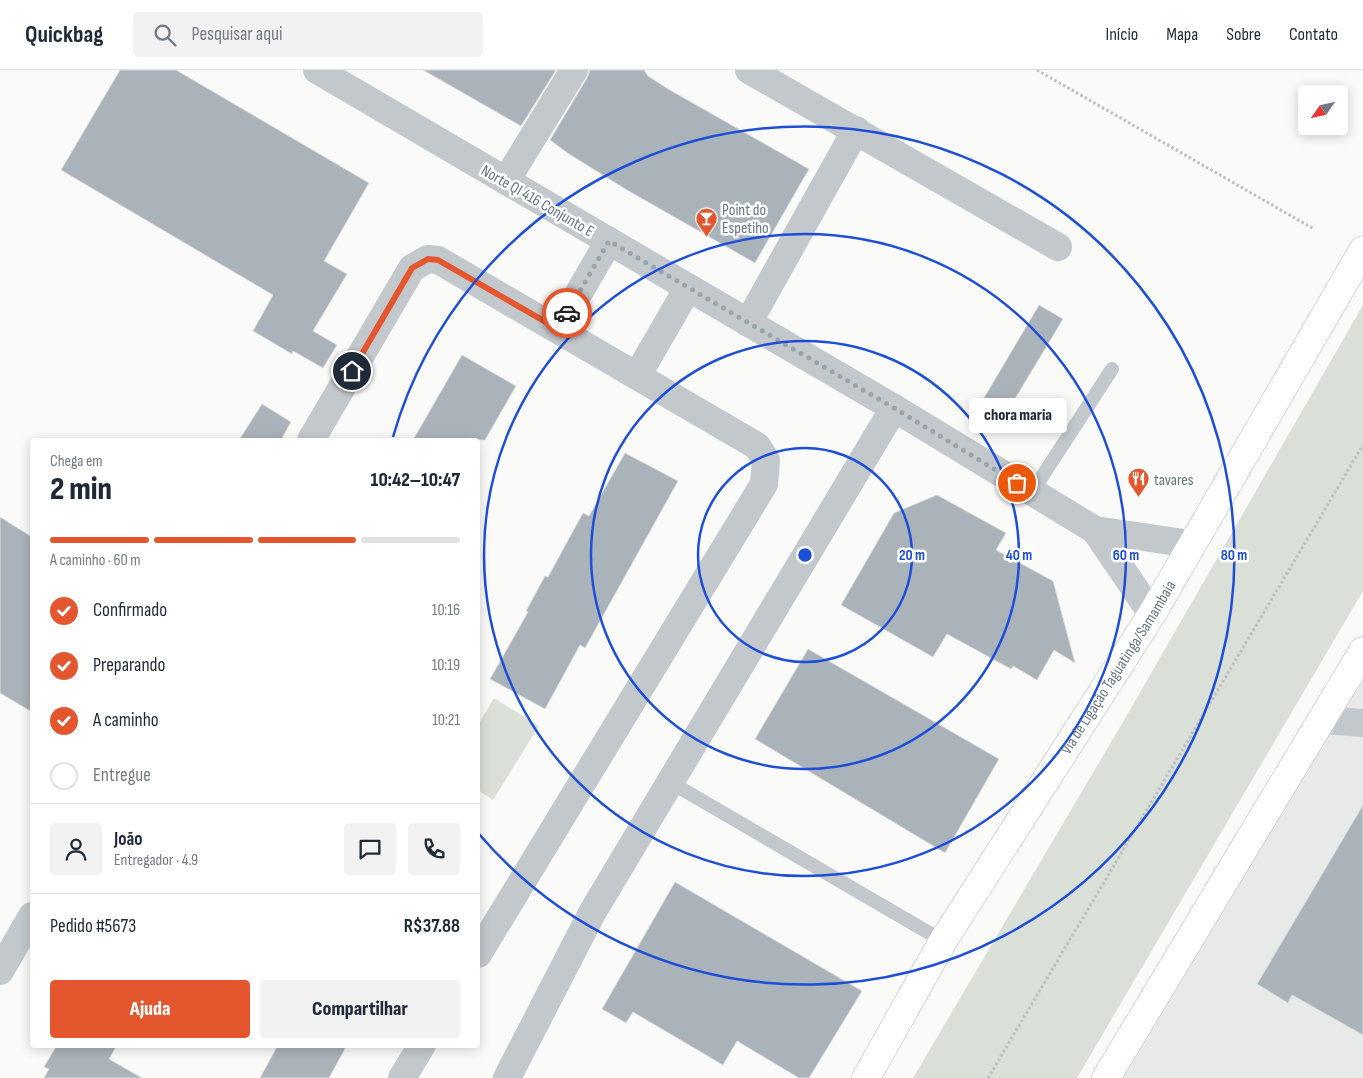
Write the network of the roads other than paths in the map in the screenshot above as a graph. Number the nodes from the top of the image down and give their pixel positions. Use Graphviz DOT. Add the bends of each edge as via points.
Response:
graph roads {
  1 [pos="316,70"];
  2 [pos="574,70"];
  3 [pos="749,70"];
  4 [pos="856,130"];
  5 [pos="506,181"];
  6 [pos="609,241"];
  7 [pos="1058,247"];
  8 [pos="1363,250"];
  9 [pos="688,288"];
  10 [pos="748,322"];
  11 [pos="558,329"];
  12 [pos="1112,369"];
  13 [pos="637,376"];
  14 [pos="894,408"];
  15 [pos="312,438"];
  16 [pos="1032,492"];
  17 [pos="1095,530"];
  18 [pos="1191,544"];
  19 [pos="1152,614"];
  20 [pos="1363,651"];
  21 [pos="1324,720"];
  22 [pos="1363,723"];
  23 [pos="670,782"];
  24 [pos="30,919"];
  25 [pos="944,941"];
  26 [pos="480,951"];
  27 [pos="0,971"];
  28 [pos="420,1048"];
  29 [pos="402,1078"];
  30 [pos="507,1078"];
  31 [pos="866,1078"];
  32 [pos="1106,1078"];
  1 -- 5 [label="street, Norte QI 416 Conjunto E"];
  2 -- 5 [label="street"];
  3 -- 4 [label="street"];
  4 -- 7 [label="street"];
  4 -- 10 [label="street"];
  5 -- 6 [label="street, Norte QI 416 Conjunto E"];
  6 -- 9 [label="street, Norte QI 416 Conjunto E"];
  6 -- 11 [label="street"];
  8 -- 18 [label="main road, Via de Ligação Taguatinga/Samambaia"];
  9 -- 10 [label="street, Norte QI 416 Conjunto E"];
  9 -- 13 [label="street"];
  10 -- 14 [label="street, Norte QI 416 Conjunto E"];
  11 -- 13 [label="street"];
  11 -- 15 [label="street" via="438,260 428,259 412,268"];
  12 -- 16 [label="lane"];
  13 -- 26 [label="street" via="757,446 766,460 764,484"];
  14 -- 16 [label="street, Norte QI 416 Conjunto E"];
  14 -- 23 [label="street"];
  16 -- 17 [label="street, Norte QI 416 Conjunto E"];
  17 -- 18 [label="street, Norte QI 416 Conjunto E"];
  17 -- 19 [label="street, Norte QI 416 Conjunto E"];
  18 -- 19 [label="main road, Via de Ligação Taguatinga/Samambaia"];
  19 -- 25 [label="main road, Via de Ligação Taguatinga/Samambaia"];
  20 -- 21 [label="main road"];
  21 -- 22 [label="street"];
  21 -- 32 [label="main road"];
  23 -- 25 [label="lane"];
  23 -- 30 [label="street" via="592,913"];
  24 -- 27 [label="street"];
  25 -- 31 [label="main road, Via de Ligação Taguatinga/Samambaia"];
  28 -- 29 [label="street"];
}
